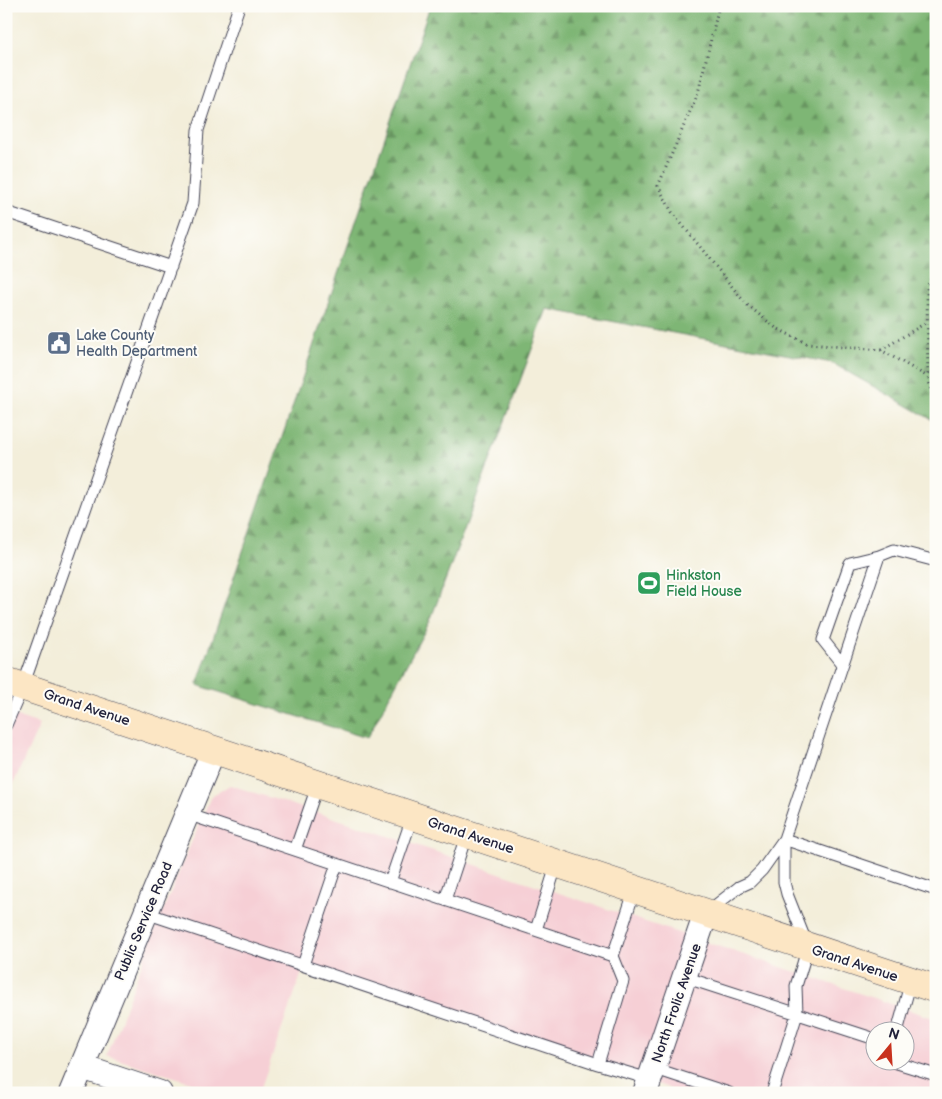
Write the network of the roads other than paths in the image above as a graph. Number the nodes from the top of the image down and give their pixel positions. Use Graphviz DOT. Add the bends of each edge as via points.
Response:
graph roads {
  1 [pos="239,6"];
  2 [pos="6,212"];
  3 [pos="171,266"];
  4 [pos="879,556"];
  5 [pos="936,561"];
  6 [pos="842,664"];
  7 [pos="15,683"];
  8 [pos="6,725"];
  9 [pos="214,749"];
  10 [pos="318,784"];
  11 [pos="187,814"];
  12 [pos="413,815"];
  13 [pos="467,833"];
  14 [pos="784,839"];
  15 [pos="295,850"];
  16 [pos="558,863"];
  17 [pos="337,864"];
  18 [pos="390,882"];
  19 [pos="635,889"];
  20 [pos="936,890"];
  21 [pos="445,900"];
  22 [pos="146,912"];
  23 [pos="706,913"];
  24 [pos="536,930"];
  25 [pos="808,947"];
  26 [pos="613,956"];
  27 [pos="303,965"];
  28 [pos="684,977"];
  29 [pos="924,985"];
  30 [pos="797,1014"];
  31 [pos="903,1022"];
  32 [pos="864,1035"];
  33 [pos="598,1064"];
  34 [pos="82,1067"];
  35 [pos="914,1068"];
  36 [pos="936,1075"];
  37 [pos="649,1080"];
  38 [pos="71,1093"];
  39 [pos="160,1093"];
  40 [pos="729,1093"];
  41 [pos="772,1093"];
  1 -- 3 [label="lane" via="198,130 193,204"];
  2 -- 3 [label="lane"];
  3 -- 7 [label="lane"];
  4 -- 5 [label="lane" via="894,550"];
  4 -- 6 [label="lane"];
  4 -- 6 [label="lane" via="850,564 823,640"];
  6 -- 14 [label="lane"];
  7 -- 8 [label="lane"];
  7 -- 9 [label="main road, Grand Avenue"];
  9 -- 10 [label="main road, Grand Avenue"];
  9 -- 11 [label="street, Public Service Road"];
  10 -- 12 [label="main road, Grand Avenue"];
  10 -- 15 [label="lane"];
  11 -- 15 [label="lane"];
  11 -- 22 [label="street, Public Service Road"];
  12 -- 13 [label="main road, Grand Avenue"];
  12 -- 18 [label="lane"];
  13 -- 16 [label="main road, Grand Avenue"];
  13 -- 21 [label="lane"];
  14 -- 20 [label="lane"];
  14 -- 23 [label="lane" via="750,882"];
  14 -- 25 [label="lane" via="784,882"];
  15 -- 17 [label="lane"];
  16 -- 19 [label="main road, Grand Avenue"];
  16 -- 24 [label="lane"];
  17 -- 18 [label="lane"];
  17 -- 27 [label="lane"];
  18 -- 21 [label="lane"];
  19 -- 23 [label="main road, Grand Avenue"];
  19 -- 26 [label="lane"];
  21 -- 24 [label="lane"];
  22 -- 27 [label="lane"];
  22 -- 34 [label="street, Public Service Road"];
  23 -- 25 [label="main road, Grand Avenue"];
  23 -- 28 [label="street, North Frolic Avenue"];
  24 -- 26 [label="lane"];
  25 -- 29 [label="main road, Grand Avenue"];
  25 -- 30 [label="lane" via="796,986"];
  26 -- 33 [label="lane" via="623,981"];
  27 -- 33 [label="lane"];
  28 -- 30 [label="lane"];
  28 -- 37 [label="street, North Frolic Avenue"];
  29 -- 31 [label="lane"];
  30 -- 32 [label="lane"];
  30 -- 41 [label="lane"];
  33 -- 37 [label="lane"];
  34 -- 38 [label="street, Public Service Road"];
  34 -- 39 [label="street"];
  35 -- 36 [label="lane"];
  37 -- 40 [label="lane"];
}
